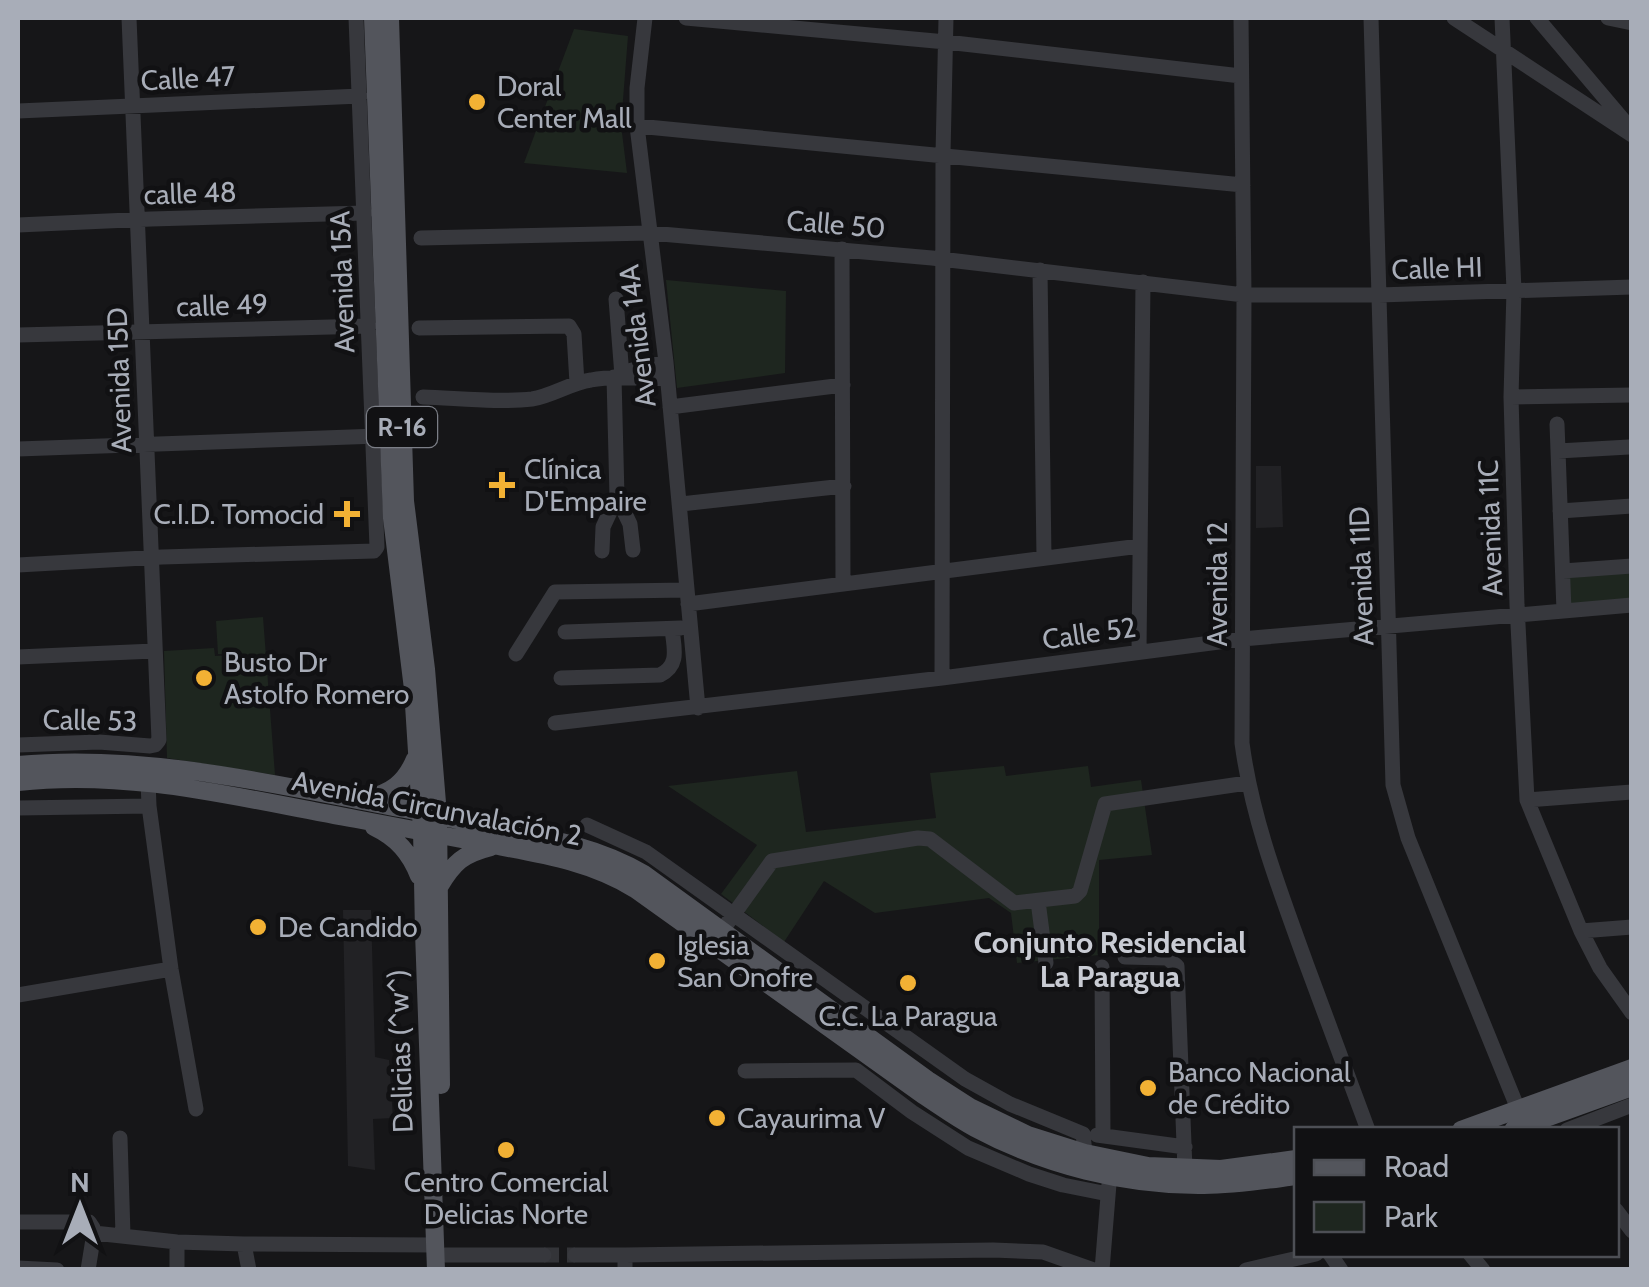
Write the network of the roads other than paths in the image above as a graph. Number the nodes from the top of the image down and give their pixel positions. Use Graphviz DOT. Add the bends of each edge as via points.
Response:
graph roads {
  1 [pos="129,18"];
  2 [pos="356,18"];
  3 [pos="373,18"];
  4 [pos="390,18"];
  5 [pos="645,18"];
  6 [pos="686,18"];
  7 [pos="946,18"];
  8 [pos="1241,18"];
  9 [pos="1371,18"];
  10 [pos="1454,18"];
  11 [pos="1502,18"];
  12 [pos="1537,18"];
  13 [pos="1608,18"];
  14 [pos="1632,23"];
  15 [pos="946,42"];
  16 [pos="1241,76"];
  17 [pos="360,96"];
  18 [pos="134,106"];
  19 [pos="18,112"];
  20 [pos="637,126"];
  21 [pos="1632,132"];
  22 [pos="943,154"];
  23 [pos="1243,186"];
  24 [pos="365,213"];
  25 [pos="138,219"];
  26 [pos="18,225"];
  27 [pos="650,232"];
  28 [pos="421,238"];
  29 [pos="842,249"];
  30 [pos="943,260"];
  31 [pos="1040,270"];
  32 [pos="1143,282"];
  33 [pos="1632,287"];
  34 [pos="1514,290"];
  35 [pos="1378,295"];
  36 [pos="1244,296"];
  37 [pos="616,299"];
  38 [pos="368,326"];
  39 [pos="419,328"];
  40 [pos="142,332"];
  41 [pos="18,335"];
  42 [pos="666,370"];
  43 [pos="621,377"];
  44 [pos="576,382"];
  45 [pos="843,386"];
  46 [pos="1632,394"];
  47 [pos="1511,397"];
  48 [pos="423,398"];
  49 [pos="670,407"];
  50 [pos="1557,424"];
  51 [pos="388,436"];
  52 [pos="146,444"];
  53 [pos="1630,447"];
  54 [pos="18,449"];
  55 [pos="1558,451"];
  56 [pos="844,486"];
  57 [pos="617,497"];
  58 [pos="680,504"];
  59 [pos="1632,506"];
  60 [pos="1560,512"];
  61 [pos="1140,546"];
  62 [pos="633,550"];
  63 [pos="602,551"];
  64 [pos="151,558"];
  65 [pos="1044,558"];
  66 [pos="18,565"];
  67 [pos="1632,566"];
  68 [pos="1563,571"];
  69 [pos="941,572"];
  70 [pos="843,584"];
  71 [pos="688,597"];
  72 [pos="1632,605"];
  73 [pos="1564,611"];
  74 [pos="1518,614"];
  75 [pos="1387,626"];
  76 [pos="690,628"];
  77 [pos="672,629"];
  78 [pos="564,632"];
  79 [pos="1242,638"];
  80 [pos="154,651"];
  81 [pos="1138,651"];
  82 [pos="516,654"];
  83 [pos="18,657"];
  84 [pos="561,678"];
  85 [pos="942,678"];
  86 [pos="698,708"];
  87 [pos="555,723"];
  88 [pos="159,740"];
  89 [pos="18,745"];
  90 [pos="417,754"];
  91 [pos="18,765"];
  92 [pos="168,768"];
  93 [pos="435,779"];
  94 [pos="148,781"];
  95 [pos="18,782"];
  96 [pos="1247,783"];
  97 [pos="1632,792"];
  98 [pos="1528,800"];
  99 [pos="149,806"];
  100 [pos="18,808"];
  101 [pos="357,810"];
  102 [pos="430,823"];
  103 [pos="587,825"];
  104 [pos="496,837"];
  105 [pos="430,886"];
  106 [pos="1038,901"];
  107 [pos="734,914"];
  108 [pos="1632,928"];
  109 [pos="1581,931"];
  110 [pos="721,932"];
  111 [pos="1125,957"];
  112 [pos="1046,962"];
  113 [pos="1102,968"];
  114 [pos="171,969"];
  115 [pos="18,995"];
  116 [pos="1632,1012"];
  117 [pos="930,1054"];
  118 [pos="862,1063"];
  119 [pos="1632,1068"];
  120 [pos="745,1071"];
  121 [pos="948,1093"];
  122 [pos="1630,1096"];
  123 [pos="196,1109"];
  124 [pos="1518,1109"];
  125 [pos="1553,1124"];
  126 [pos="1367,1127"];
  127 [pos="1469,1127"];
  128 [pos="1573,1127"];
  129 [pos="1083,1134"];
  130 [pos="1103,1136"];
  131 [pos="120,1138"];
  132 [pos="1185,1147"];
  133 [pos="1085,1154"];
  134 [pos="1294,1159"];
  135 [pos="1185,1169"];
  136 [pos="1294,1176"];
  137 [pos="1109,1185"];
  138 [pos="18,1222"];
  139 [pos="94,1234"];
  140 [pos="122,1236"];
  141 [pos="177,1242"];
  142 [pos="244,1244"];
  143 [pos="993,1250"];
  144 [pos="903,1252"];
  145 [pos="544,1255"];
  146 [pos="574,1255"];
  147 [pos="1303,1257"];
  148 [pos="440,1260"];
  149 [pos="809,1261"];
  150 [pos="625,1262"];
  151 [pos="715,1262"];
  152 [pos="18,1268"];
  153 [pos="57,1270"];
  154 [pos="88,1270"];
  155 [pos="178,1270"];
  156 [pos="250,1270"];
  157 [pos="903,1270"];
  158 [pos="994,1270"];
  159 [pos="1094,1270"];
  160 [pos="1102,1270"];
  161 [pos="1246,1270"];
  1 -- 18 [label="street, Avenida 15D"];
  2 -- 17 [label="street, Avenida 15A"];
  3 -- 51 [label="main road, R-16"];
  4 -- 51 [label="main road, R-16"];
  5 -- 20 [label="street, Avenida 14A"];
  6 -- 15 [label="street"];
  7 -- 15 [label="street"];
  8 -- 16 [label="street, Avenida 12"];
  9 -- 35 [label="street, Avenida 11D"];
  10 -- 21 [label="street"];
  11 -- 34 [label="street, Avenida 11C"];
  12 -- 21 [label="street"];
  13 -- 14 [label="street"];
  15 -- 16 [label="street"];
  15 -- 22 [label="street"];
  16 -- 23 [label="street, Avenida 12"];
  17 -- 18 [label="street, Calle 47"];
  17 -- 24 [label="street, Avenida 15A"];
  18 -- 19 [label="street, Calle 47"];
  18 -- 25 [label="street, Avenida 15D"];
  20 -- 22 [label="street"];
  20 -- 27 [label="street, Avenida 14A"];
  22 -- 23 [label="street"];
  22 -- 30 [label="street"];
  23 -- 36 [label="street, Avenida 12"];
  24 -- 25 [label="street, calle 48"];
  24 -- 38 [label="street, Avenida 15A"];
  25 -- 26 [label="street, calle 48"];
  25 -- 40 [label="street, Avenida 15D"];
  27 -- 28 [label="street, Calle 50"];
  27 -- 29 [label="street, Calle 50"];
  27 -- 42 [label="street, Avenida 14A"];
  29 -- 30 [label="street, Calle 50"];
  29 -- 45 [label="street"];
  30 -- 31 [label="street, Calle 50"];
  30 -- 69 [label="street"];
  31 -- 32 [label="street, Calle 50"];
  31 -- 65 [label="street"];
  32 -- 36 [label="street, Calle 50"];
  32 -- 61 [label="street"];
  33 -- 34 [label="street, Calle HI"];
  34 -- 35 [label="street, Calle HI"];
  34 -- 47 [label="street, Avenida 11C"];
  35 -- 36 [label="street, Calle HI"];
  35 -- 75 [label="street, Avenida 11D"];
  36 -- 79 [label="street, Avenida 12"];
  37 -- 43 [label="street"];
  38 -- 40 [label="street, calle 49"];
  38 -- 51 [label="street, Avenida 15A"];
  39 -- 44 [label="street" via="568,326"];
  40 -- 41 [label="street, calle 49"];
  40 -- 52 [label="street, Avenida 15D"];
  42 -- 43 [label="street" via="638,380"];
  42 -- 49 [label="street, Avenida 14A"];
  43 -- 44 [label="street"];
  43 -- 57 [label="street"];
  44 -- 48 [label="street" via="529,399"];
  45 -- 49 [label="street"];
  45 -- 56 [label="street"];
  46 -- 47 [label="street"];
  47 -- 74 [label="street, Avenida 11C"];
  49 -- 58 [label="street, Avenida 14A"];
  50 -- 55 [label="street"];
  51 -- 52 [label="street"];
  51 -- 64 [label="street, Avenida 15A" via="374,551"];
  51 -- 90 [label="main road, R-16"];
  51 -- 93 [label="main road, R-16" via="406,521"];
  52 -- 54 [label="street"];
  52 -- 64 [label="street, Avenida 15D"];
  53 -- 55 [label="street"];
  55 -- 60 [label="street"];
  56 -- 58 [label="street"];
  56 -- 70 [label="street"];
  57 -- 62 [label="street"];
  57 -- 63 [label="street" via="603,527"];
  58 -- 71 [label="street, Avenida 14A"];
  59 -- 60 [label="street"];
  60 -- 68 [label="street"];
  61 -- 65 [label="street"];
  61 -- 81 [label="street"];
  64 -- 66 [label="street"];
  64 -- 80 [label="street, Avenida 15D"];
  65 -- 69 [label="street"];
  67 -- 68 [label="street"];
  68 -- 73 [label="street"];
  69 -- 70 [label="street"];
  69 -- 85 [label="street"];
  70 -- 71 [label="street"];
  71 -- 76 [label="street, Avenida 14A"];
  71 -- 82 [label="street" via="555,592"];
  72 -- 73 [label="street, Calle 52"];
  73 -- 74 [label="street, Calle 52"];
  74 -- 75 [label="street, Calle 52"];
  74 -- 98 [label="street, Avenida 11C"];
  75 -- 79 [label="street, Calle 52"];
  75 -- 124 [label="street, Avenida 11D" via="1394,795"];
  76 -- 77 [label="street"];
  76 -- 86 [label="street, Avenida 14A"];
  77 -- 78 [label="street"];
  77 -- 84 [label="street" via="675,661 660,675"];
  79 -- 81 [label="street, Calle 52"];
  79 -- 96 [label="street, Avenida 12"];
  80 -- 83 [label="street"];
  80 -- 88 [label="street, Avenida 15D"];
  81 -- 85 [label="street, Calle 52"];
  85 -- 86 [label="street, Calle 52"];
  86 -- 87 [label="street, Calle 52"];
  88 -- 89 [label="street, Calle 53" via="150,746"];
  90 -- 101 [label="main road" via="394,790"];
  90 -- 102 [label="main road, R-16"];
  91 -- 92 [label="main road, Avenida Circunvalación 2"];
  92 -- 94 [label="street"];
  92 -- 101 [label="main road, Avenida Circunvalación 2"];
  93 -- 102 [label="main road, R-16"];
  93 -- 104 [label="main road" via="452,807"];
  94 -- 95 [label="main road, Avenida Circunvalación 2"];
  94 -- 99 [label="street"];
  94 -- 101 [label="main road, Avenida Circunvalación 2"];
  96 -- 106 [label="street" via="1104,804 1079,894"];
  96 -- 126 [label="street, Avenida 12"];
  97 -- 98 [label="street"];
  98 -- 109 [label="street, Avenida 11C"];
  99 -- 100 [label="street"];
  99 -- 114 [label="street"];
  101 -- 102 [label="main road, Avenida Circunvalación 2"];
  101 -- 105 [label="main road" via="399,842"];
  102 -- 104 [label="main road, Avenida Circunvalación 2"];
  102 -- 105 [label="main road, Delicias (^w^) / R-16"];
  103 -- 107 [label="street" via="646,852"];
  104 -- 105 [label="main road"];
  104 -- 110 [label="main road, Avenida Circunvalación 2" via="550,839 616,860"];
  104 -- 118 [label="main road, Avenida Circunvalación 2" via="614,876"];
  105 -- 148 [label="main road, Delicias (^w^) / R-16"];
  106 -- 107 [label="street" via="1012,902 923,837 774,860"];
  106 -- 112 [label="street"];
  107 -- 110 [label="street"];
  107 -- 117 [label="street"];
  108 -- 109 [label="street"];
  109 -- 116 [label="street, Avenida 11C"];
  110 -- 121 [label="main road, Avenida Circunvalación 2"];
  111 -- 132 [label="street" via="1167,958 1177,966"];
  113 -- 130 [label="street"];
  114 -- 115 [label="street"];
  114 -- 123 [label="street"];
  117 -- 121 [label="street"];
  117 -- 129 [label="street" via="1010,1104"];
  118 -- 120 [label="street"];
  118 -- 137 [label="main road, Avenida Circunvalación 2" via="970,1126"];
  119 -- 124 [label="main road"];
  121 -- 133 [label="main road, Avenida Circunvalación 2" via="1000,1122"];
  122 -- 125 [label="main road"];
  122 -- 128 [label="street"];
  124 -- 127 [label="main road"];
  129 -- 130 [label="street"];
  129 -- 133 [label="street"];
  130 -- 132 [label="street"];
  131 -- 140 [label="street"];
  132 -- 135 [label="street"];
  133 -- 135 [label="main road, Avenida Circunvalación 2"];
  134 -- 135 [label="main road, Avenida Circunvalación 2"];
  136 -- 137 [label="main road, Avenida Circunvalación 2"];
  137 -- 160 [label="street"];
  138 -- 139 [label="street" via="85,1221"];
  139 -- 140 [label="street"];
  139 -- 154 [label="street"];
  140 -- 141 [label="street"];
  141 -- 142 [label="street"];
  141 -- 155 [label="street"];
  142 -- 148 [label="street"];
  142 -- 156 [label="street"];
  143 -- 144 [label="street"];
  143 -- 158 [label="street"];
  143 -- 159 [label="street" via="1043,1252"];
  144 -- 149 [label="street"];
  144 -- 157 [label="street"];
  145 -- 148 [label="street"];
  146 -- 150 [label="street"];
  147 -- 161 [label="street"];
  149 -- 151 [label="street"];
  150 -- 151 [label="street"];
  152 -- 153 [label="street"];
}
